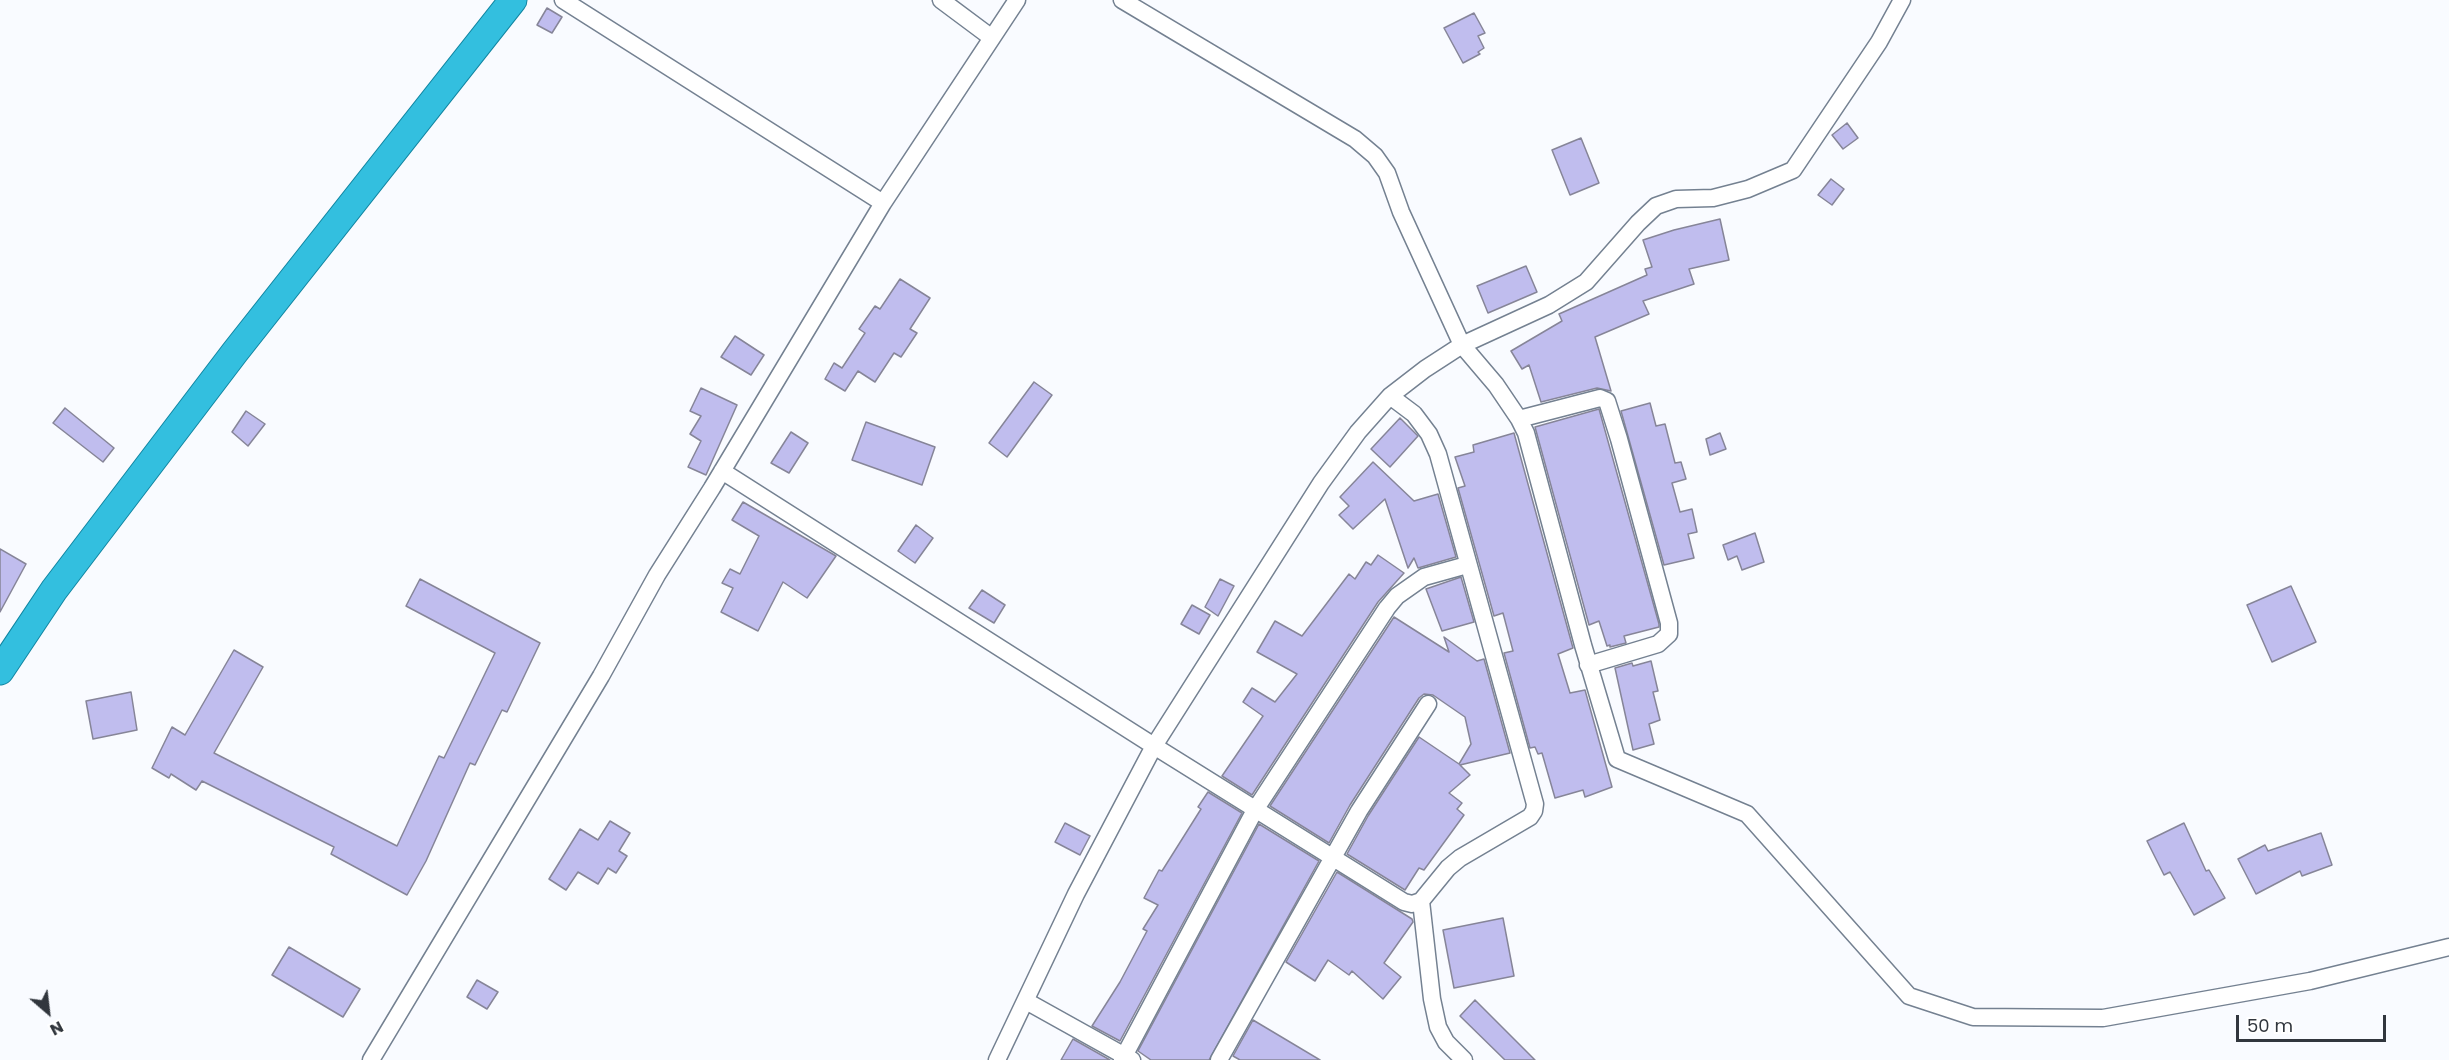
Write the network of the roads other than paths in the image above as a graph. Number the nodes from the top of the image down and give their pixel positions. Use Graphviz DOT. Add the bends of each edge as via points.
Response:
graph roads {
  1 [pos="513,0"];
  2 [pos="563,0"];
  3 [pos="941,0"];
  4 [pos="1017,0"];
  5 [pos="1122,0"];
  6 [pos="1902,0"];
  7 [pos="992,38"];
  8 [pos="883,203"];
  9 [pos="1462,345"];
  10 [pos="1390,396"];
  11 [pos="1519,419"];
  12 [pos="722,471"];
  13 [pos="1467,565"];
  14 [pos="1588,665"];
  15 [pos="0,671"];
  16 [pos="1428,704"];
  17 [pos="1154,746"];
  18 [pos="1255,810"];
  19 [pos="1333,858"];
  20 [pos="1421,901"];
  21 [pos="2449,948"];
  22 [pos="1026,1000"];
  23 [pos="1126,1059"];
  24 [pos="371,1060"];
  25 [pos="997,1060"];
  26 [pos="1219,1060"];
  27 [pos="1464,1060"];
  1 -- 15 [label="highway" via="227,361 54,590"];
  2 -- 8 [label="street"];
  3 -- 7 [label="street"];
  4 -- 7 [label="street"];
  5 -- 9 [label="street" via="1355,139 1375,156 1388,173 1401,212"];
  6 -- 9 [label="street" via="1879,42 1792,170 1748,189 1713,198 1676,199 1656,206 1586,282 1549,305"];
  7 -- 8 [label="street"];
  8 -- 12 [label="street"];
  9 -- 10 [label="street"];
  9 -- 11 [label="street"];
  10 -- 13 [label="street" via="1414,414 1434,444"];
  10 -- 17 [label="street" via="1321,483"];
  11 -- 14 [label="street"];
  11 -- 14 [label="street" via="1600,398 1609,405 1620,439 1670,634 1658,644"];
  12 -- 17 [label="street"];
  12 -- 24 [label="street" via="657,574 601,676"];
  13 -- 18 [label="street" via="1424,577 1396,596"];
  13 -- 20 [label="street" via="1533,793 1534,811 1525,821 1460,858"];
  14 -- 21 [label="street" via="1617,759 1747,814 1909,996 1930,1003 1973,1017 2103,1018 2310,981"];
  16 -- 19 [label="street"];
  17 -- 18 [label="street"];
  17 -- 22 [label="street" via="1076,894"];
  18 -- 19 [label="street"];
  18 -- 23 [label="street"];
  19 -- 20 [label="street" via="1404,902"];
  19 -- 26 [label="street"];
  20 -- 27 [label="street" via="1438,1027"];
  22 -- 23 [label="street"];
  22 -- 25 [label="street"];
}
